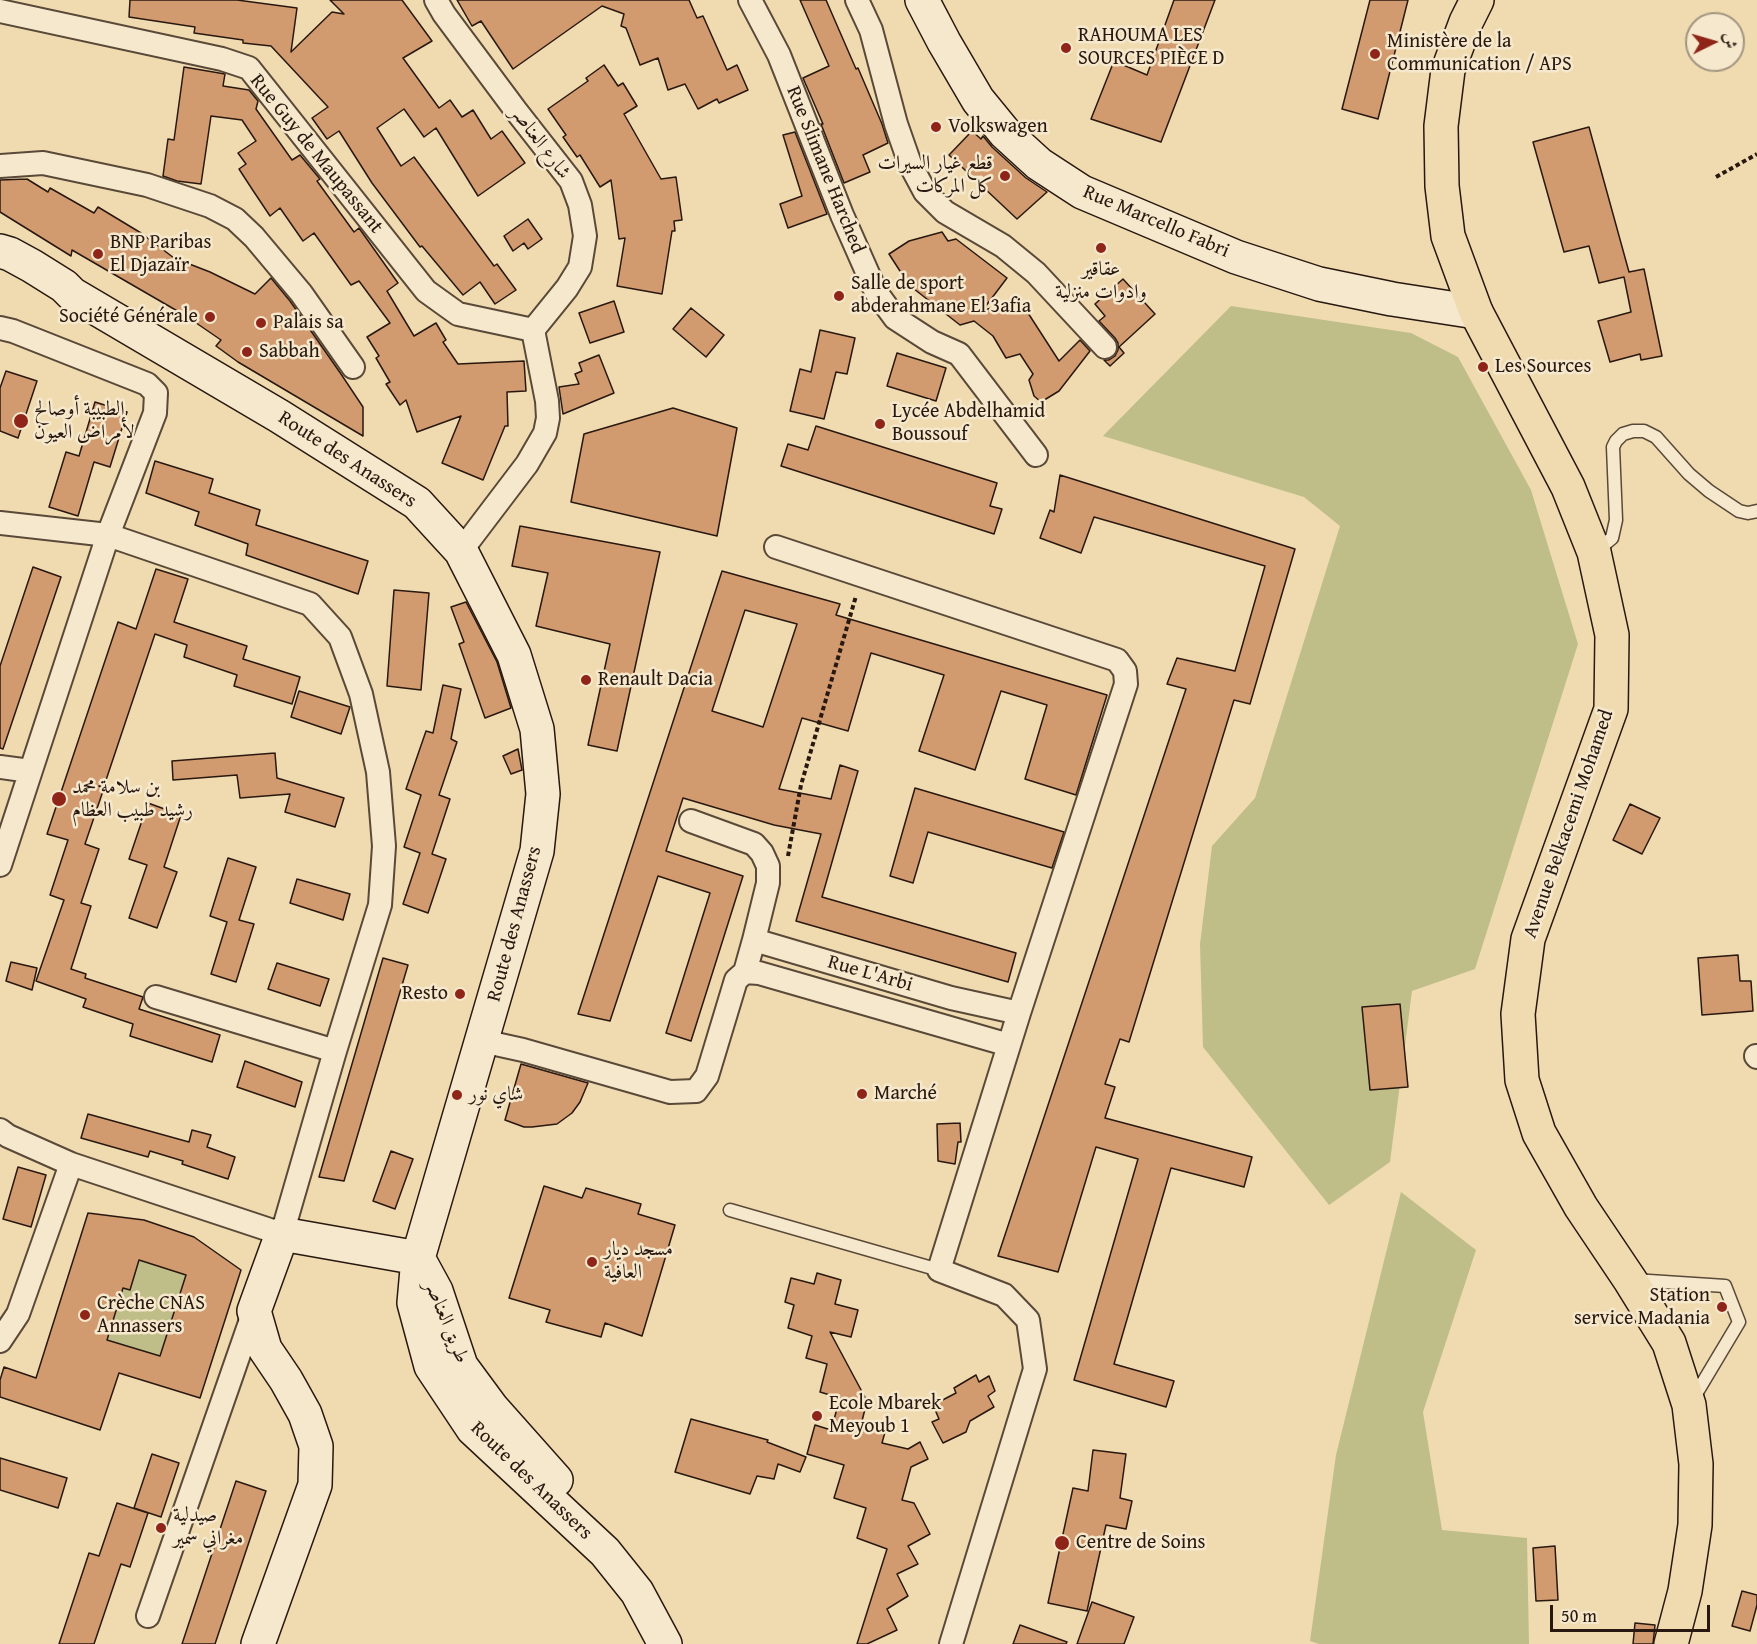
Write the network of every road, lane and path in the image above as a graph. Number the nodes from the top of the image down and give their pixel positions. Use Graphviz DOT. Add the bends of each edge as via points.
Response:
graph roads {
  1 [pos="436,0"];
  2 [pos="750,0"];
  3 [pos="857,0"];
  4 [pos="922,0"];
  5 [pos="1477,0"];
  6 [pos="0,11"];
  7 [pos="1757,154"];
  8 [pos="0,166"];
  9 [pos="1716,177"];
  10 [pos="3,255"];
  11 [pos="1476,312"];
  12 [pos="0,328"];
  13 [pos="533,330"];
  14 [pos="1105,347"];
  15 [pos="353,367"];
  16 [pos="1036,455"];
  17 [pos="1757,511"];
  18 [pos="0,524"];
  19 [pos="108,536"];
  20 [pos="776,547"];
  21 [pos="461,551"];
  22 [pos="1594,552"];
  23 [pos="862,576"];
  24 [pos="0,767"];
  25 [pos="30,771"];
  26 [pos="691,821"];
  27 [pos="0,865"];
  28 [pos="768,883"];
  29 [pos="754,940"];
  30 [pos="745,972"];
  31 [pos="156,997"];
  32 [pos="1019,1013"];
  33 [pos="482,1041"];
  34 [pos="1009,1045"];
  35 [pos="335,1051"];
  36 [pos="0,1130"];
  37 [pos="71,1164"];
  38 [pos="730,1210"];
  39 [pos="282,1234"];
  40 [pos="418,1258"];
  41 [pos="939,1270"];
  42 [pos="1630,1280"];
  43 [pos="254,1311"];
  44 [pos="0,1341"];
  45 [pos="1689,1406"];
  46 [pos="605,1552"];
  47 [pos="148,1616"];
  48 [pos="258,1644"];
  49 [pos="665,1644"];
  50 [pos="951,1644"];
  51 [pos="1671,1644"];
  1 -- 13 [label="street, شارع العناصر" via="571,181 580,205 585,236 580,267"];
  2 -- 16 [label="street, Rue Slimane Harched" via="779,55 876,292 895,318 959,354"];
  3 -- 14 [label="street" via="871,30 910,164 925,192 945,212 1003,246 1036,273"];
  4 -- 11 [label="main road, Rue Marcello Fabri" via="978,100 1005,133 1039,164 1082,192 1236,257 1319,284"];
  5 -- 11 [label="main road, Avenue Belkacemi Mohamed" via="1448,70 1441,126 1448,236"];
  6 -- 13 [label="street, Rue Guy de Maupassant" via="249,68 426,291 458,314"];
  7 -- 9 [label="path"];
  8 -- 15 [label="street" via="43,163 147,185 210,206 235,219 301,293"];
  10 -- 21 [label="main road, Route des Anassers" via="24,274 72,294 417,503"];
  11 -- 22 [label="main road, Avenue Belkacemi Mohamed" via="1568,487"];
  12 -- 19 [label="street" via="147,384 156,393 155,413"];
  13 -- 21 [label="street" via="547,401 545,433 527,465"];
  17 -- 22 [label="lane" via="1739,511 1689,474 1656,437 1633,431 1623,434 1613,447 1616,520 1612,538"];
  18 -- 19 [label="street"];
  19 -- 25 [label="street"];
  19 -- 35 [label="street" via="310,604 340,637 361,694 378,772 384,846 380,905"];
  20 -- 23 [label="street"];
  21 -- 33 [label="main road, Route des Anassers" via="514,655 537,729 543,794 537,851"];
  22 -- 42 [label="main road, Avenue Belkacemi Mohamed" via="1612,635 1611,709 1528,939 1518,1014 1522,1080 1539,1133 1581,1207"];
  23 -- 28 [label="path" via="801,785 784,879"];
  23 -- 32 [label="street" via="1117,660 1125,671 1126,684"];
  24 -- 25 [label="street"];
  25 -- 27 [label="street"];
  26 -- 28 [label="street" via="754,844 768,866"];
  28 -- 29 [label="street"];
  29 -- 30 [label="street"];
  29 -- 32 [label="street, Rue L'Arbi" via="951,998"];
  30 -- 33 [label="street" via="736,980 707,1076 696,1091 670,1092"];
  30 -- 34 [label="street"];
  31 -- 35 [label="street"];
  32 -- 34 [label="street"];
  33 -- 40 [label="main road, Route des Anassers"];
  34 -- 41 [label="street"];
  35 -- 39 [label="street"];
  36 -- 37 [label="street"];
  37 -- 39 [label="street"];
  37 -- 44 [label="street" via="18,1314"];
  38 -- 41 [label="lane"];
  39 -- 40 [label="main road"];
  39 -- 43 [label="main road"];
  40 -- 46 [label="main road, طريق العناصر" via="436,1291 461,1366 492,1408 563,1488"];
  40 -- 46 [label="main road, Route des Anassers" via="414,1303 431,1366 473,1429"];
  41 -- 50 [label="street" via="1004,1295 1028,1320 1035,1369"];
  42 -- 45 [label="main road, Avenue Belkacemi Mohamed" via="1669,1343"];
  42 -- 45 [label="lane" via="1725,1287 1739,1322"];
  43 -- 47 [label="street"];
  43 -- 48 [label="main road" via="265,1349 305,1414 316,1446 315,1485"];
  45 -- 51 [label="main road, Avenue Belkacemi Mohamed" via="1696,1464 1695,1525"];
  46 -- 49 [label="main road, Route des Anassers" via="637,1592"];
}
